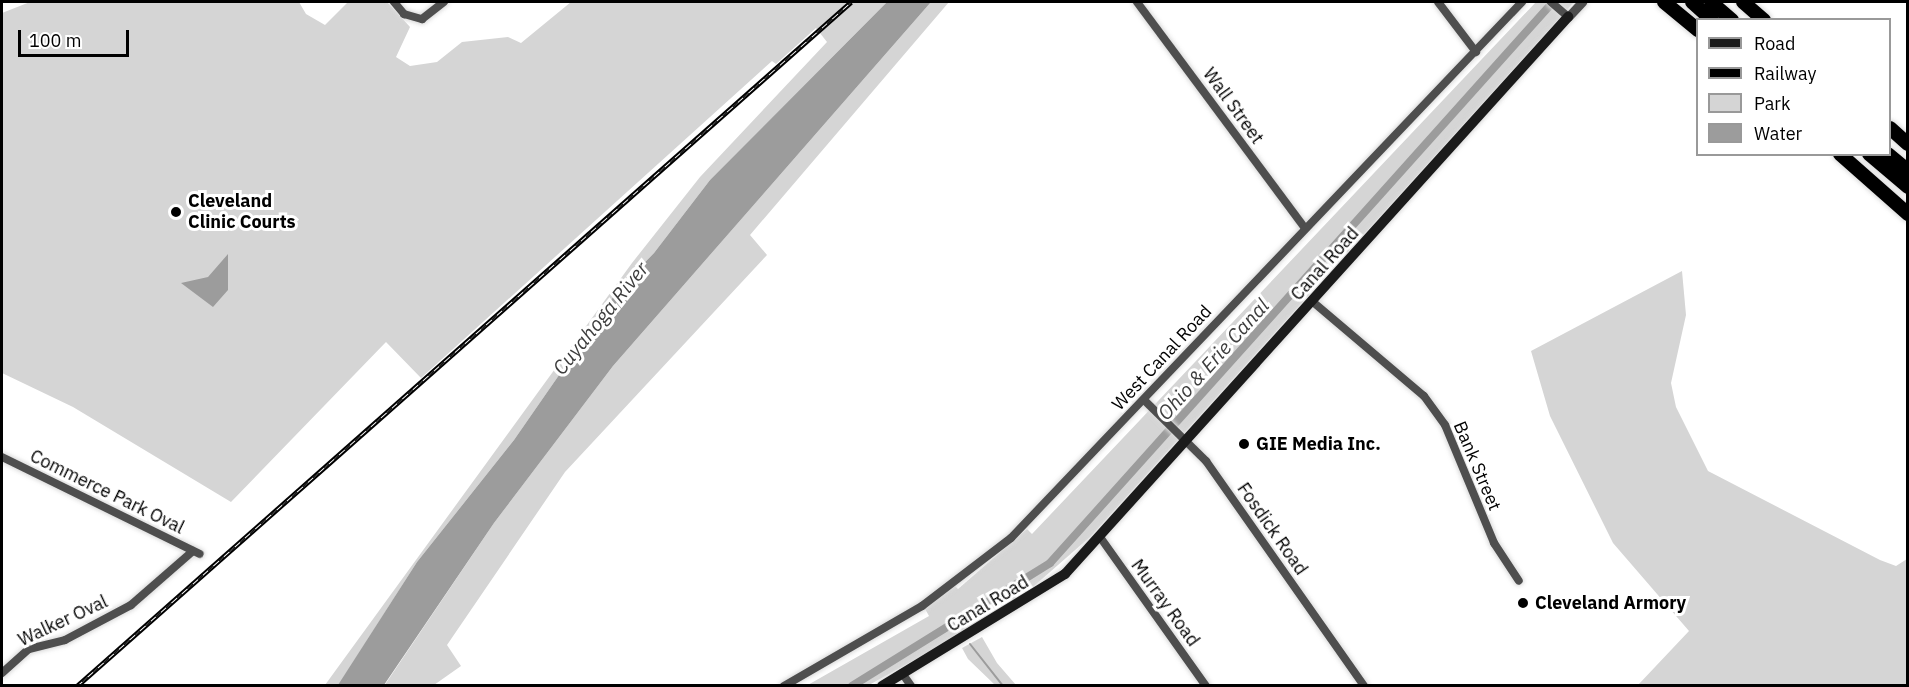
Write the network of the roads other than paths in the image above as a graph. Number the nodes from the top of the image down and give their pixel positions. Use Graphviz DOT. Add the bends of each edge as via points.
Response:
graph roads {
  1 [pos="394,2"];
  2 [pos="444,2"];
  3 [pos="1137,2"];
  4 [pos="1438,2"];
  5 [pos="1522,2"];
  6 [pos="1582,2"];
  7 [pos="1664,2"];
  8 [pos="1692,2"];
  9 [pos="1711,2"];
  10 [pos="1743,2"];
  11 [pos="1553,3"];
  12 [pos="1568,17"];
  13 [pos="1710,18"];
  14 [pos="1730,18"];
  15 [pos="1762,18"];
  16 [pos="1696,28"];
  17 [pos="1476,52"];
  18 [pos="1891,129"];
  19 [pos="1908,144"];
  20 [pos="1842,156"];
  21 [pos="1871,156"];
  22 [pos="1890,156"];
  23 [pos="1908,171"];
  24 [pos="1908,187"];
  25 [pos="1908,214"];
  26 [pos="1305,228"];
  27 [pos="1313,302"];
  28 [pos="1144,400"];
  29 [pos="1183,436"];
  30 [pos="2,457"];
  31 [pos="1100,537"];
  32 [pos="196,552"];
  33 [pos="1519,581"];
  34 [pos="2,673"];
  35 [pos="902,673"];
  36 [pos="784,686"];
  37 [pos="882,686"];
  38 [pos="911,686"];
  39 [pos="1206,686"];
  40 [pos="1364,686"];
  1 -- 2 [label="street" via="404,14 422,19"];
  3 -- 26 [label="street, Wall Street"];
  4 -- 17 [label="street"];
  5 -- 17 [label="street, West Canal Road"];
  6 -- 12 [label="street, Canal Road"];
  7 -- 16 [label="highway"];
  8 -- 13 [label="highway"];
  9 -- 14 [label="highway"];
  10 -- 15 [label="highway"];
  11 -- 12 [label="street"];
  12 -- 27 [label="main road, Canal Road"];
  17 -- 26 [label="street, West Canal Road"];
  18 -- 19 [label="highway"];
  20 -- 25 [label="highway"];
  21 -- 24 [label="highway"];
  22 -- 23 [label="highway"];
  26 -- 28 [label="street, West Canal Road"];
  27 -- 29 [label="main road, Canal Road"];
  27 -- 33 [label="street, Bank Street" via="1424,396 1445,425 1494,543"];
  28 -- 29 [label="street, Fosdick Road"];
  28 -- 36 [label="street, West Canal Road" via="1019,530 970,573"];
  29 -- 31 [label="main road, Canal Road"];
  29 -- 40 [label="street, Fosdick Road"];
  30 -- 32 [label="street, Commerce Park Oval"];
  31 -- 35 [label="main road, Canal Road" via="1042,592"];
  31 -- 39 [label="street, Murray Road"];
  32 -- 34 [label="street, Walker Oval" via="131,604 65,640 29,649"];
  35 -- 37 [label="main road, Canal Road"];
  35 -- 38 [label="street"];
}
